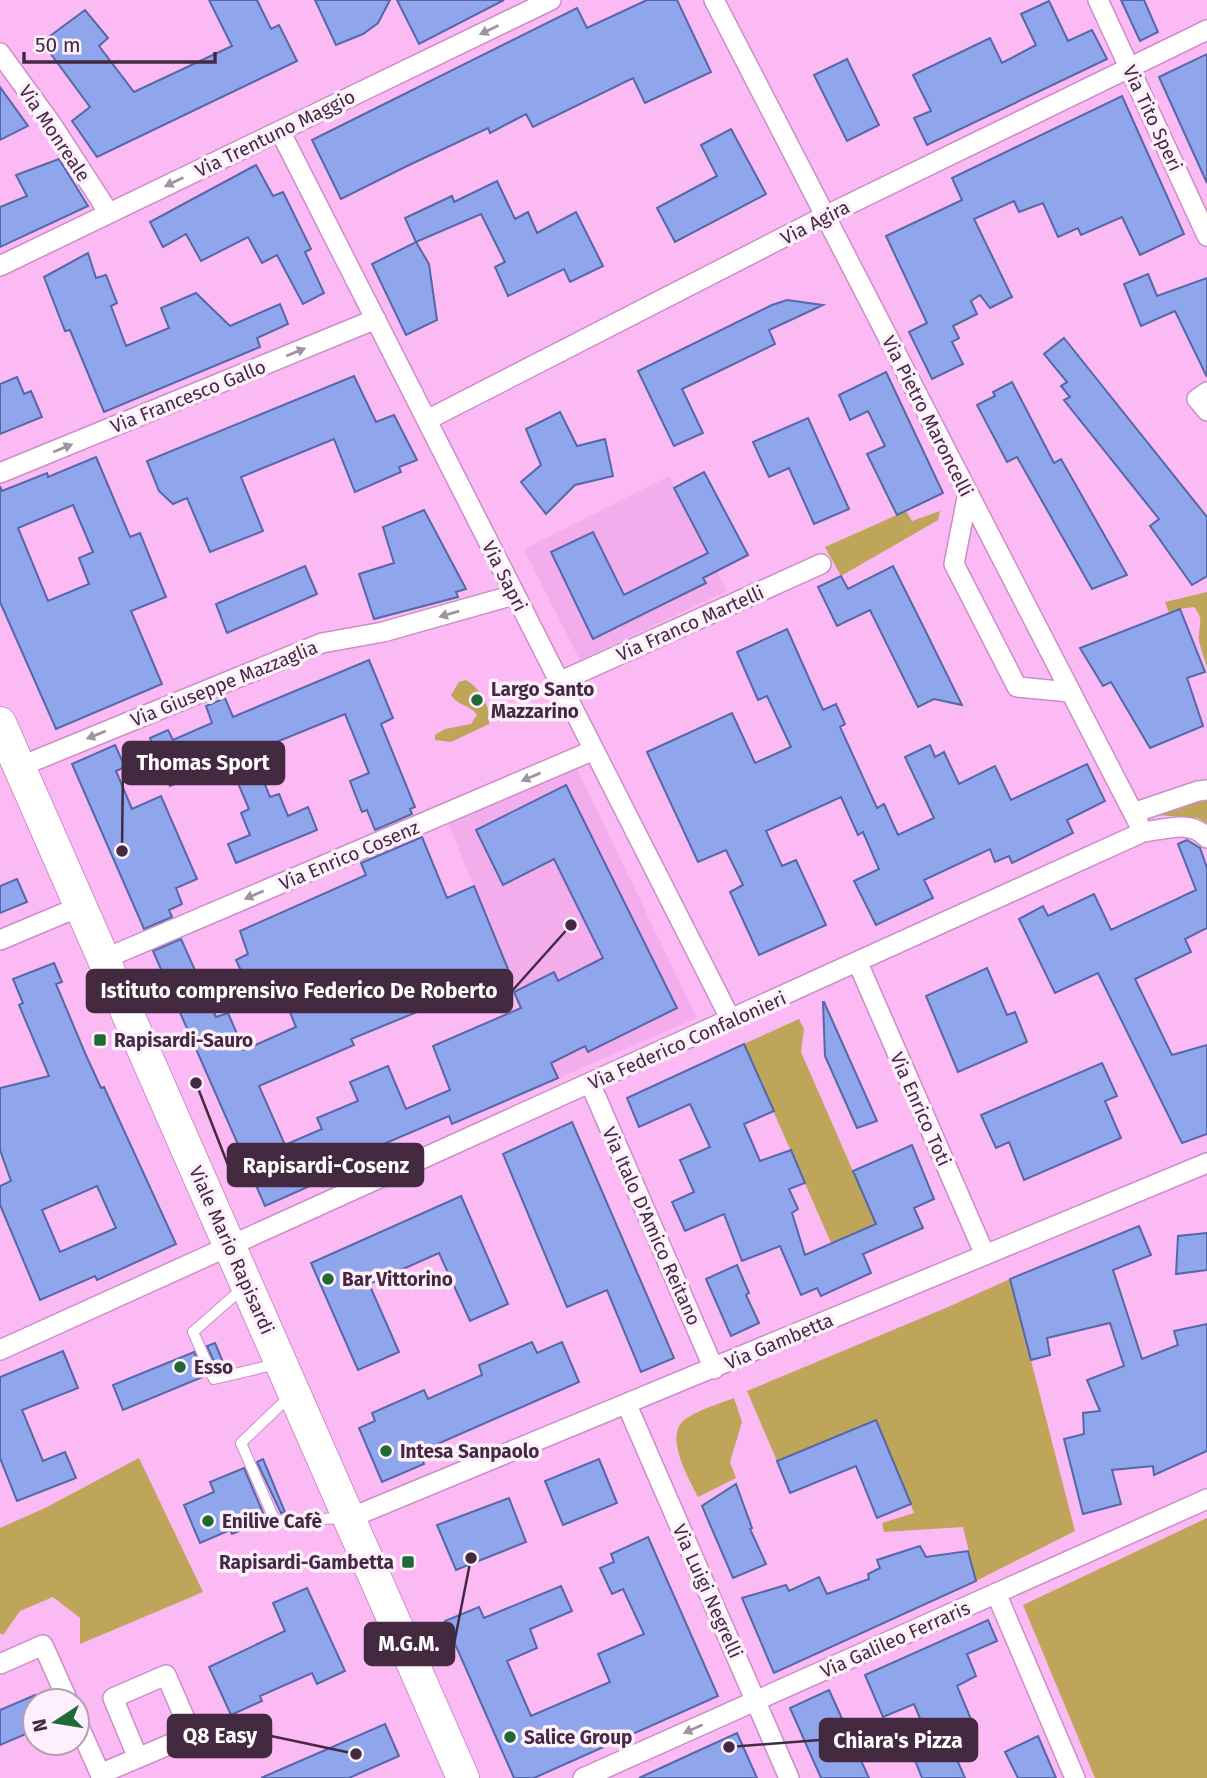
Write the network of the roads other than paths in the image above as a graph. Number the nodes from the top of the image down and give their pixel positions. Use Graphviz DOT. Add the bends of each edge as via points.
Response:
graph roads {
  1 [pos="551,0"];
  2 [pos="714,0"];
  3 [pos="1098,0"];
  4 [pos="1207,30"];
  5 [pos="0,53"];
  6 [pos="1129,67"];
  7 [pos="280,131"];
  8 [pos="109,213"];
  9 [pos="825,216"];
  10 [pos="1207,236"];
  11 [pos="0,265"];
  12 [pos="376,319"];
  13 [pos="1207,392"];
  14 [pos="1207,411"];
  15 [pos="427,420"];
  16 [pos="0,473"];
  17 [pos="968,493"];
  18 [pos="821,564"];
  19 [pos="514,595"];
  20 [pos="559,682"];
  21 [pos="1070,692"];
  22 [pos="0,723"];
  23 [pos="594,750"];
  24 [pos="19,767"];
  25 [pos="1207,790"];
  26 [pos="1133,813"];
  27 [pos="1143,832"];
  28 [pos="1207,838"];
  29 [pos="81,906"];
  30 [pos="0,940"];
  31 [pos="104,959"];
  32 [pos="858,963"];
  33 [pos="731,1020"];
  34 [pos="590,1083"];
  35 [pos="1207,1163"];
  36 [pos="230,1246"];
  37 [pos="985,1255"];
  38 [pos="247,1284"];
  39 [pos="0,1350"];
  40 [pos="714,1369"];
  41 [pos="288,1377"];
  42 [pos="627,1405"];
  43 [pos="1207,1499"];
  44 [pos="350,1518"];
  45 [pos="996,1593"];
  46 [pos="0,1664"];
  47 [pos="62,1687"];
  48 [pos="756,1701"];
  49 [pos="91,1754"];
  50 [pos="138,1758"];
  51 [pos="101,1776"];
  52 [pos="463,1778"];
  53 [pos="583,1778"];
  54 [pos="789,1778"];
  55 [pos="1075,1778"];
  1 -- 7 [label="street, Via Trentuno Maggio, one-way"];
  2 -- 9 [label="street, Via Pietro Maroncelli"];
  3 -- 6 [label="street, Via Tito Speri"];
  4 -- 6 [label="street, Via Agira"];
  5 -- 8 [label="street, Via Monreale"];
  6 -- 9 [label="street, Via Agira"];
  6 -- 10 [label="street, Via Tito Speri"];
  7 -- 8 [label="street, Via Trentuno Maggio, one-way"];
  7 -- 12 [label="street, Via Sapri"];
  8 -- 11 [label="street, Via Trentuno Maggio"];
  9 -- 15 [label="street, Via Agira"];
  9 -- 17 [label="street, Via Pietro Maroncelli"];
  12 -- 15 [label="street, Via Sapri"];
  16 -- 12 [label="street, Via Francesco Gallo, one-way"];
  13 -- 14 [label="street" via="1198,399"];
  15 -- 19 [label="street, Via Sapri"];
  17 -- 21 [label="street, Via Pietro Maroncelli"];
  17 -- 21 [label="street" via="954,564 1017,687"];
  18 -- 20 [label="street, Via Franco Martelli"];
  19 -- 20 [label="street, Via Sapri"];
  19 -- 24 [label="street, Via Giuseppe Mazzaglia, one-way" via="383,632 323,643"];
  20 -- 23 [label="street, Via Sapri"];
  21 -- 26 [label="street, Via Pietro Maroncelli"];
  22 -- 24 [label="main road, Viale Mario Rapisardi"];
  23 -- 31 [label="street, Via Enrico Cosenz, one-way"];
  23 -- 33 [label="street, Via Sapri"];
  24 -- 29 [label="main road, Viale Mario Rapisardi"];
  25 -- 26 [label="street"];
  26 -- 27 [label="street, Via Pietro Maroncelli"];
  27 -- 28 [label="street" via="1191,826"];
  27 -- 32 [label="street, Via Federico Confalonieri"];
  29 -- 30 [label="street"];
  29 -- 31 [label="main road, Viale Mario Rapisardi"];
  31 -- 36 [label="main road, Viale Mario Rapisardi"];
  32 -- 33 [label="street, Via Federico Confalonieri"];
  32 -- 37 [label="street, Via Enrico Toti"];
  33 -- 34 [label="street, Via Federico Confalonieri"];
  34 -- 36 [label="street, Via Federico Confalonieri"];
  34 -- 40 [label="street, Via Italo D'Amico Reitano"];
  35 -- 37 [label="street, Via Gambetta"];
  36 -- 38 [label="main road, Viale Mario Rapisardi"];
  36 -- 39 [label="street, Via Federico Confalonieri"];
  37 -- 40 [label="street, Via Gambetta"];
  38 -- 41 [label="main road, Viale Mario Rapisardi"];
  38 -- 41 [label="lane" via="193,1332 214,1379"];
  40 -- 42 [label="street, Via Gambetta"];
  41 -- 44 [label="main road, Viale Mario Rapisardi"];
  41 -- 44 [label="lane" via="242,1443 275,1521"];
  42 -- 44 [label="street, Via Gambetta"];
  42 -- 48 [label="street, Via Luigi Negrelli"];
  43 -- 45 [label="street, Via Galileo Ferraris"];
  44 -- 52 [label="main road, Viale Mario Rapisardi"];
  45 -- 48 [label="street, Via Galileo Ferraris"];
  45 -- 55 [label="street"];
  46 -- 47 [label="street" via="43,1645"];
  48 -- 53 [label="street, Via Galileo Ferraris, one-way"];
  48 -- 54 [label="street, Via Luigi Negrelli"];
  49 -- 51 [label="street"];
  50 -- 50 [label="street" via="191,1735 166,1675 113,1698"];
  50 -- 51 [label="street"];
}
